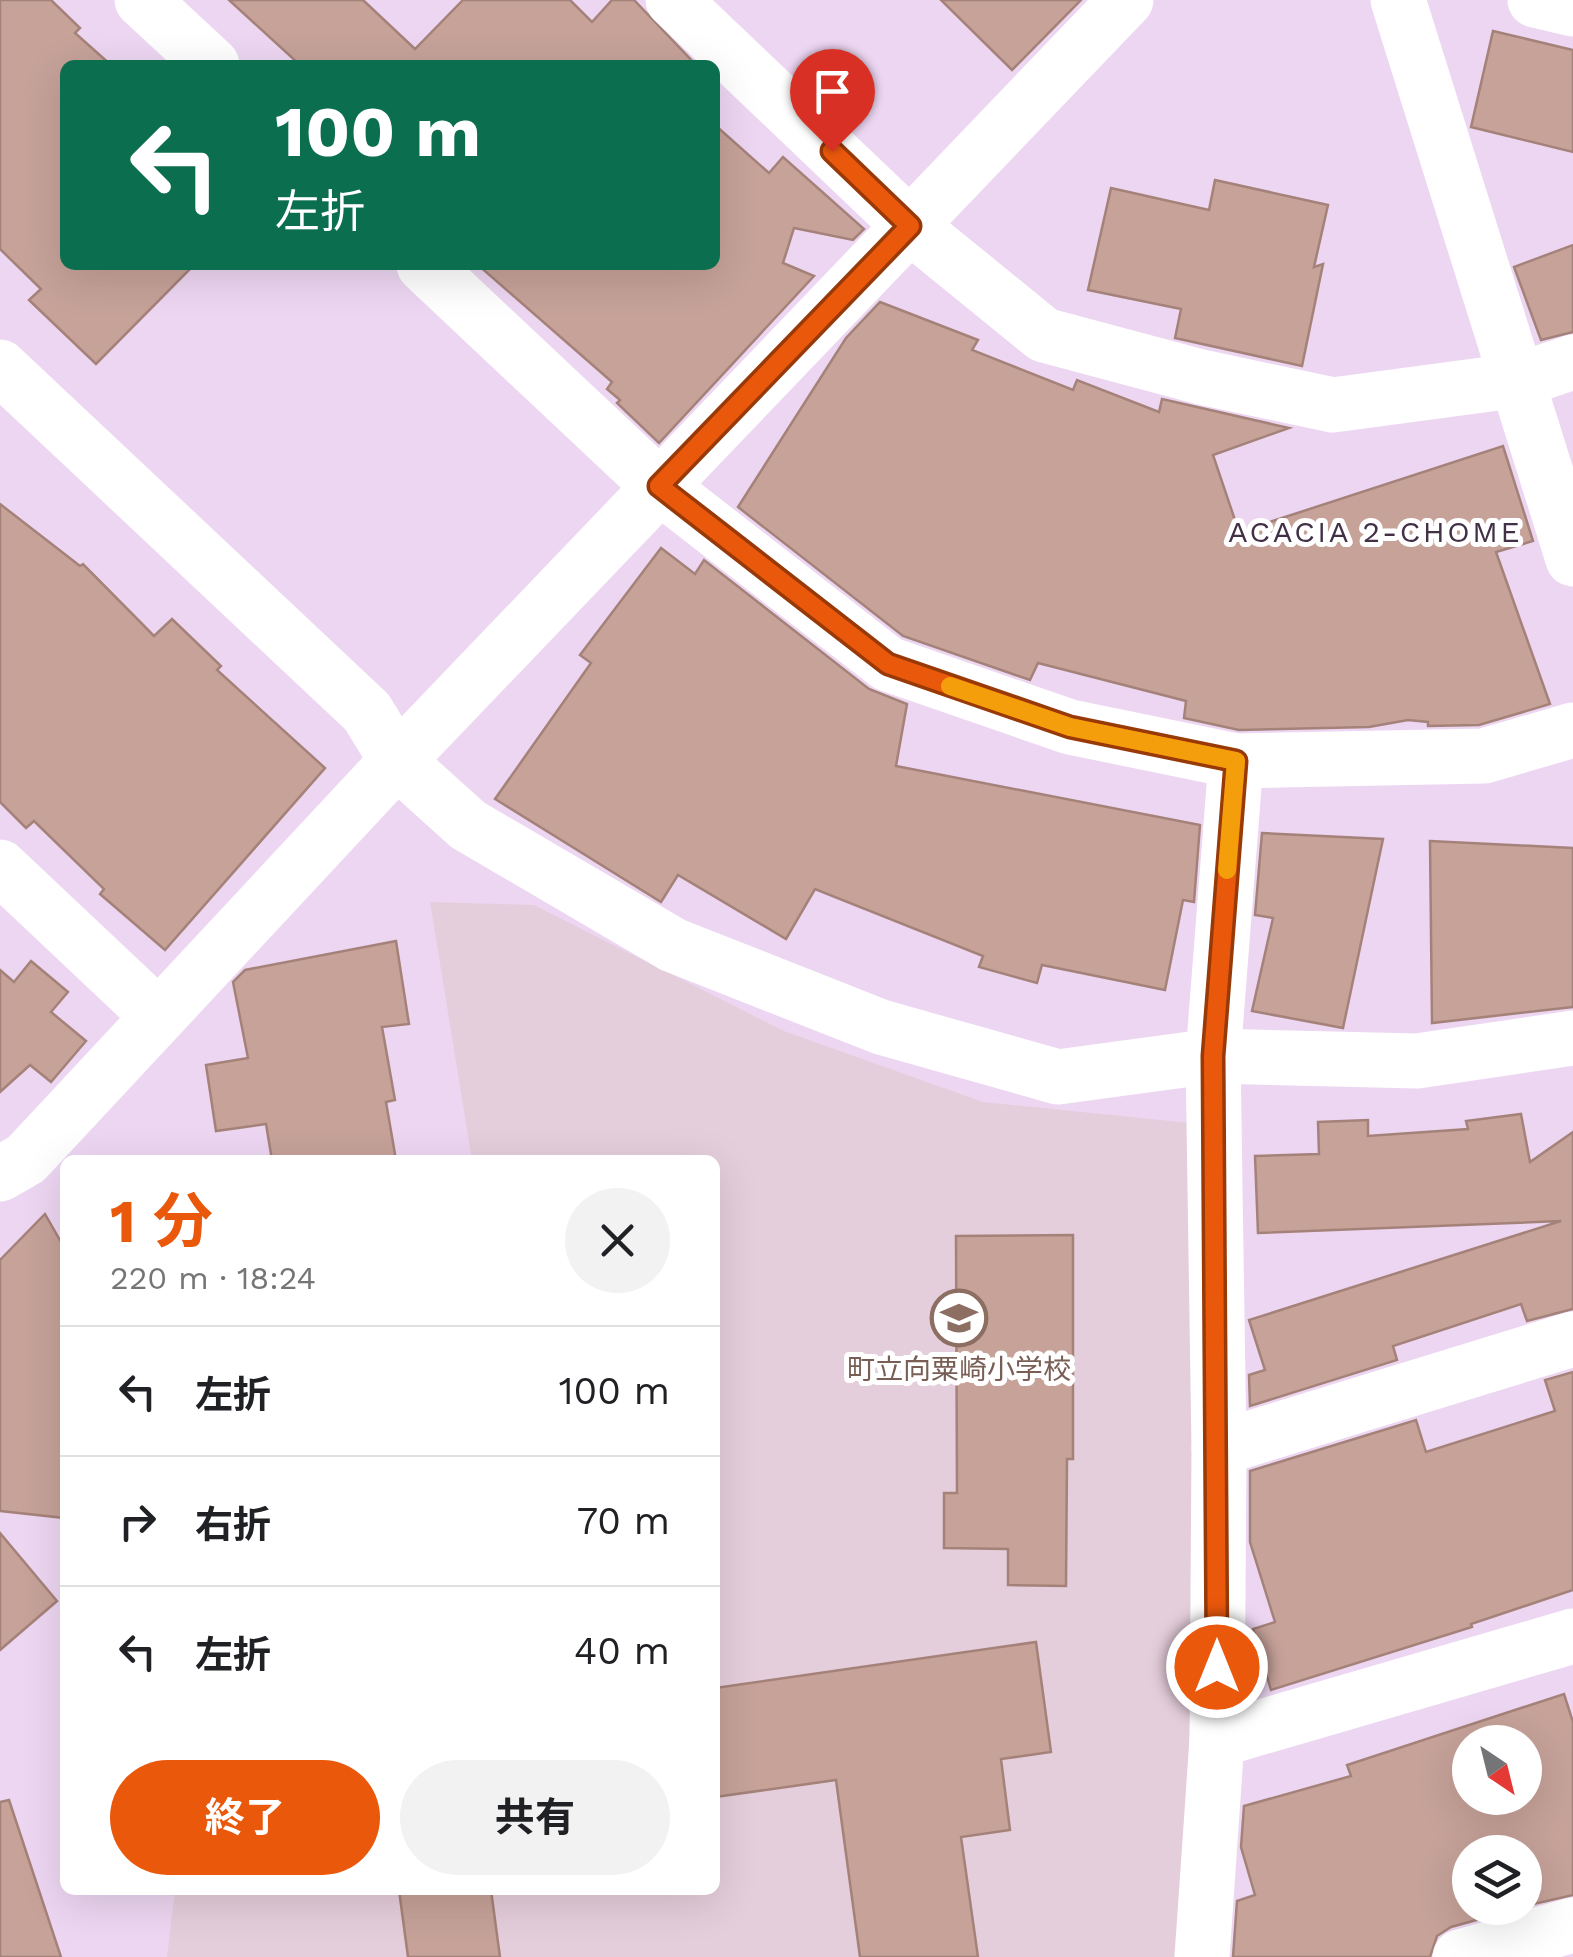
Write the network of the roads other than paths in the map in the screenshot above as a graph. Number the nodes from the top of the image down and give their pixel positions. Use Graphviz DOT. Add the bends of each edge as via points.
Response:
graph roads {
  1 [pos="142,0"];
  2 [pos="674,0"];
  3 [pos="1126,0"];
  4 [pos="1398,0"];
  5 [pos="1535,0"];
  6 [pos="1573,9"];
  7 [pos="207,60"];
  8 [pos="910,226"];
  9 [pos="429,270"];
  10 [pos="1573,362"];
  11 [pos="0,367"];
  12 [pos="1520,380"];
  13 [pos="659,486"];
  14 [pos="1573,559"];
  15 [pos="1573,730"];
  16 [pos="398,761"];
  17 [pos="1236,761"];
  18 [pos="0,867"];
  19 [pos="158,1015"];
  20 [pos="1573,1038"];
  21 [pos="1213,1056"];
  22 [pos="0,1174"];
  23 [pos="1573,1339"];
  24 [pos="1219,1448"];
  25 [pos="1573,1636"];
  26 [pos="1217,1740"];
  27 [pos="1573,1925"];
  28 [pos="1202,1957"];
  29 [pos="1460,1957"];
  1 -- 7 [label="street"];
  2 -- 8 [label="street"];
  3 -- 8 [label="street"];
  4 -- 12 [label="street"];
  5 -- 6 [label="street"];
  8 -- 12 [label="street" via="1044,335 1201,377 1333,404"];
  8 -- 13 [label="street"];
  9 -- 13 [label="street"];
  10 -- 12 [label="street"];
  11 -- 16 [label="street" via="367,712"];
  12 -- 14 [label="street"];
  13 -- 16 [label="street"];
  13 -- 17 [label="street" via="888,664 1070,727"];
  15 -- 17 [label="street" via="1484,756"];
  16 -- 19 [label="street"];
  16 -- 21 [label="street" via="468,826 673,945 882,1028 1058,1077"];
  17 -- 21 [label="street"];
  18 -- 19 [label="street"];
  19 -- 22 [label="street" via="26,1160"];
  20 -- 21 [label="street" via="1417,1061"];
  21 -- 24 [label="street"];
  23 -- 24 [label="street"];
  24 -- 26 [label="street"];
  25 -- 26 [label="street"];
  26 -- 28 [label="street"];
  27 -- 29 [label="street"];
}
